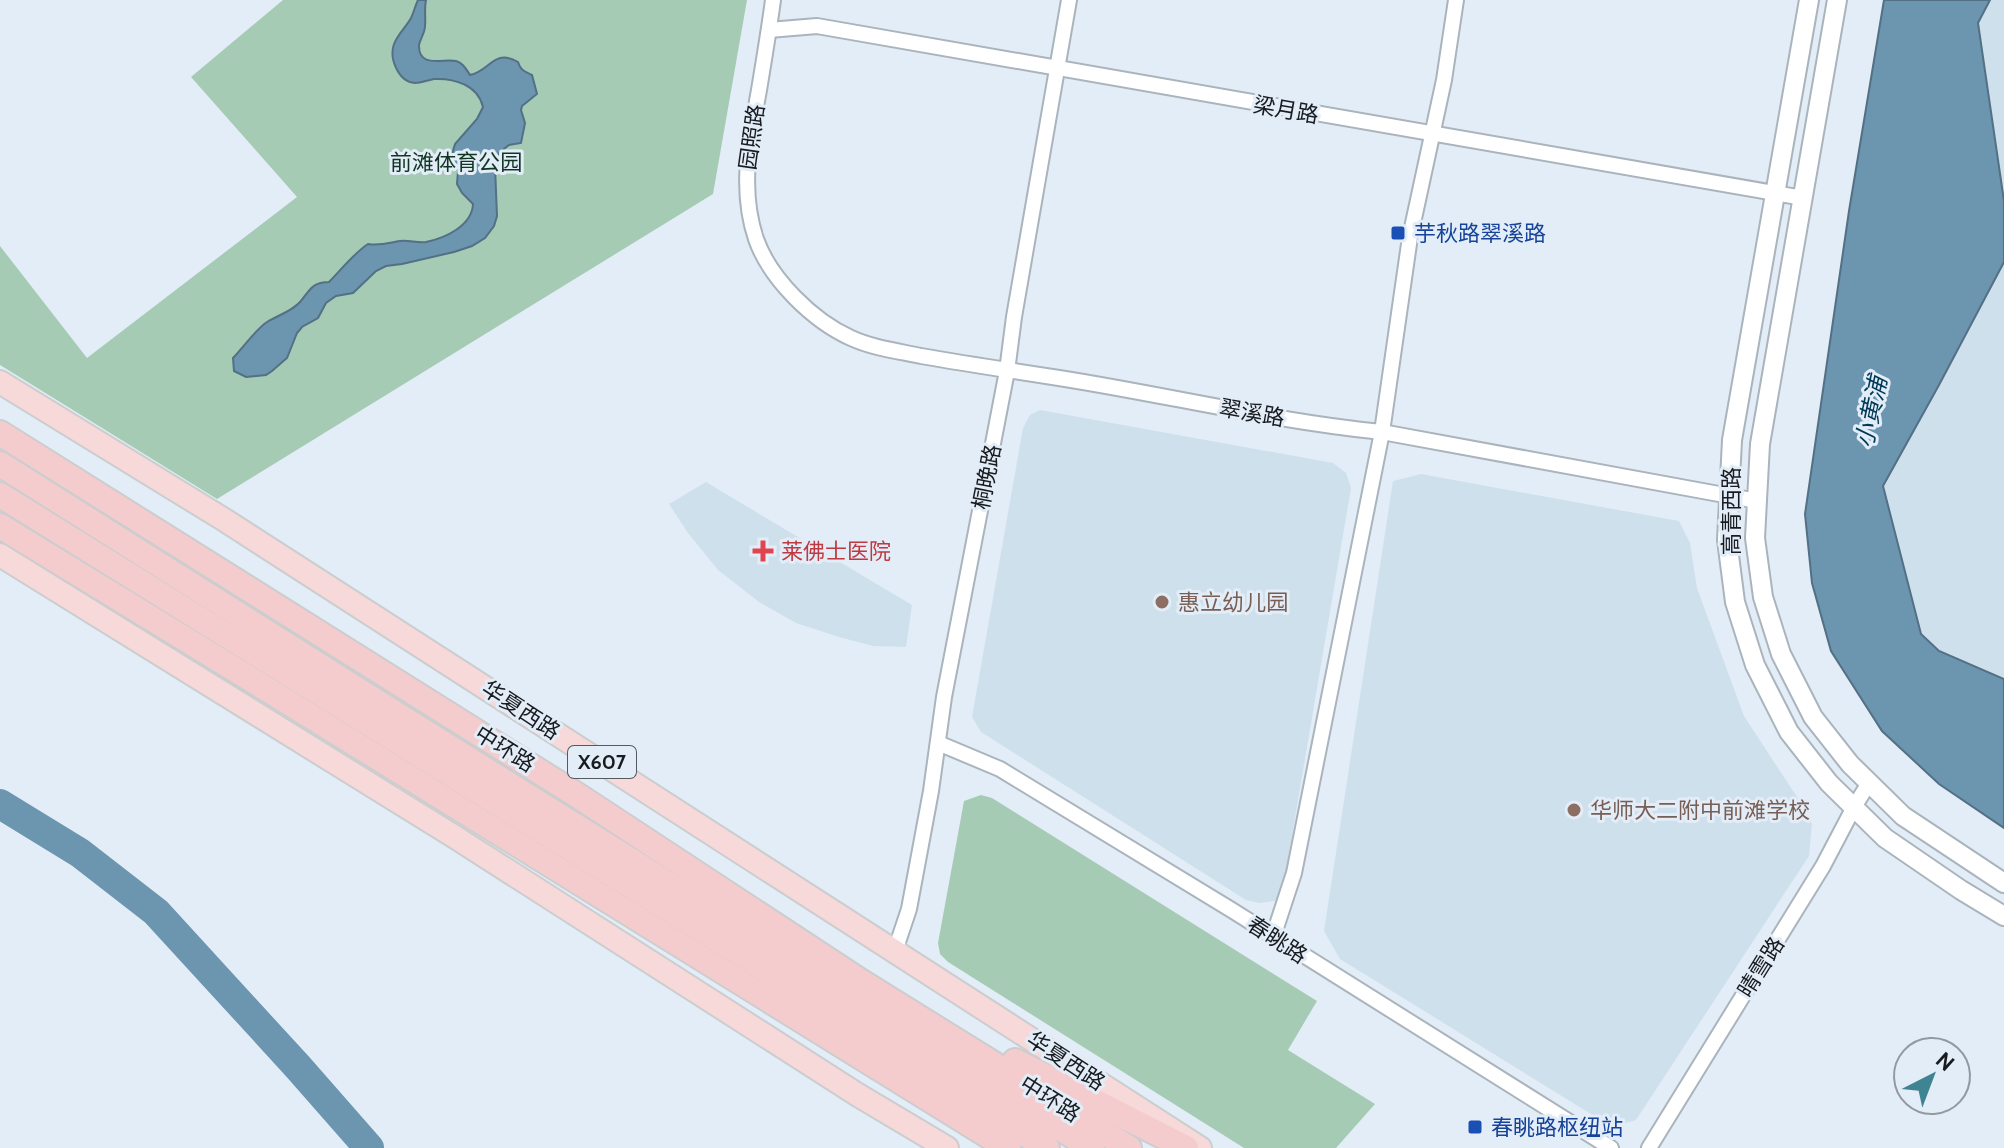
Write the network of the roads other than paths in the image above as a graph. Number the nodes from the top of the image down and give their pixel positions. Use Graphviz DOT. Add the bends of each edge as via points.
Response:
graph roads {
  1 [pos="773,0"];
  2 [pos="1069,0"];
  3 [pos="1456,0"];
  4 [pos="1809,0"];
  5 [pos="1837,0"];
  6 [pos="769,30"];
  7 [pos="1057,70"];
  8 [pos="1431,134"];
  9 [pos="1775,193"];
  10 [pos="1803,198"];
  11 [pos="773,270"];
  12 [pos="1007,371"];
  13 [pos="0,382"];
  14 [pos="1382,432"];
  15 [pos="0,433"];
  16 [pos="0,464"];
  17 [pos="0,495"];
  18 [pos="1729,496"];
  19 [pos="1757,501"];
  20 [pos="0,526"];
  21 [pos="0,555"];
  22 [pos="938,743"];
  23 [pos="1869,783"];
  24 [pos="1854,807"];
  25 [pos="2004,883"];
  26 [pos="2004,916"];
  27 [pos="1273,937"];
  28 [pos="895,951"];
  29 [pos="860,981"];
  30 [pos="795,1017"];
  31 [pos="947,1148"];
  32 [pos="984,1148"];
  33 [pos="1008,1148"];
  34 [pos="1047,1148"];
  35 [pos="1092,1148"];
  36 [pos="1129,1148"];
  37 [pos="1186,1148"];
  38 [pos="1200,1148"];
  39 [pos="1611,1148"];
  40 [pos="1649,1148"];
  1 -- 6 [label="street, 园照路"];
  2 -- 7 [label="street, 桐晚路"];
  3 -- 8 [label="street"];
  4 -- 9 [label="street, 高青西路"];
  5 -- 10 [label="street, 高青西路"];
  6 -- 7 [label="street, 梁月路" via="817,26"];
  6 -- 11 [label="street, 园照路" via="746,187 757,242"];
  7 -- 8 [label="street, 梁月路"];
  7 -- 12 [label="street, 桐晚路"];
  8 -- 9 [label="street, 梁月路"];
  8 -- 14 [label="street" via="1410,237"];
  9 -- 10 [label="street, 梁月路"];
  9 -- 18 [label="street, 高青西路" via="1732,440"];
  10 -- 19 [label="street, 高青西路" via="1760,444"];
  11 -- 12 [label="street, 翠溪路" via="817,317 873,347"];
  12 -- 14 [label="street, 翠溪路"];
  12 -- 22 [label="street, 桐晚路"];
  13 -- 28 [label="main road, 华夏西路 / X607" via="223,519"];
  14 -- 18 [label="street, 翠溪路"];
  14 -- 27 [label="street" via="1294,873"];
  15 -- 29 [label="highway, 中环路" via="577,795"];
  16 -- 35 [label="highway, 中环路"];
  17 -- 34 [label="highway, 中环路"];
  18 -- 19 [label="street, 翠溪路"];
  18 -- 24 [label="street, 高青西路" via="1727,540 1735,602 1755,665 1789,732"];
  19 -- 23 [label="street, 高青西路" via="1755,538 1763,597 1781,654 1813,717"];
  20 -- 30 [label="highway"];
  21 -- 31 [label="main road"];
  22 -- 27 [label="street, 春眺路" via="1000,769"];
  22 -- 28 [label="street, 桐晚路" via="909,909"];
  23 -- 24 [label="street, 晴雪路"];
  23 -- 25 [label="street, 高青西路" via="1903,816"];
  24 -- 26 [label="street, 高青西路" via="1885,838"];
  24 -- 40 [label="street, 晴雪路"];
  27 -- 39 [label="street, 春眺路"];
  28 -- 38 [label="main road, 华夏西路 / X607"];
  29 -- 36 [label="highway, 中环路"];
  29 -- 37 [label="highway"];
  30 -- 32 [label="highway"];
  30 -- 33 [label="highway"];
}
